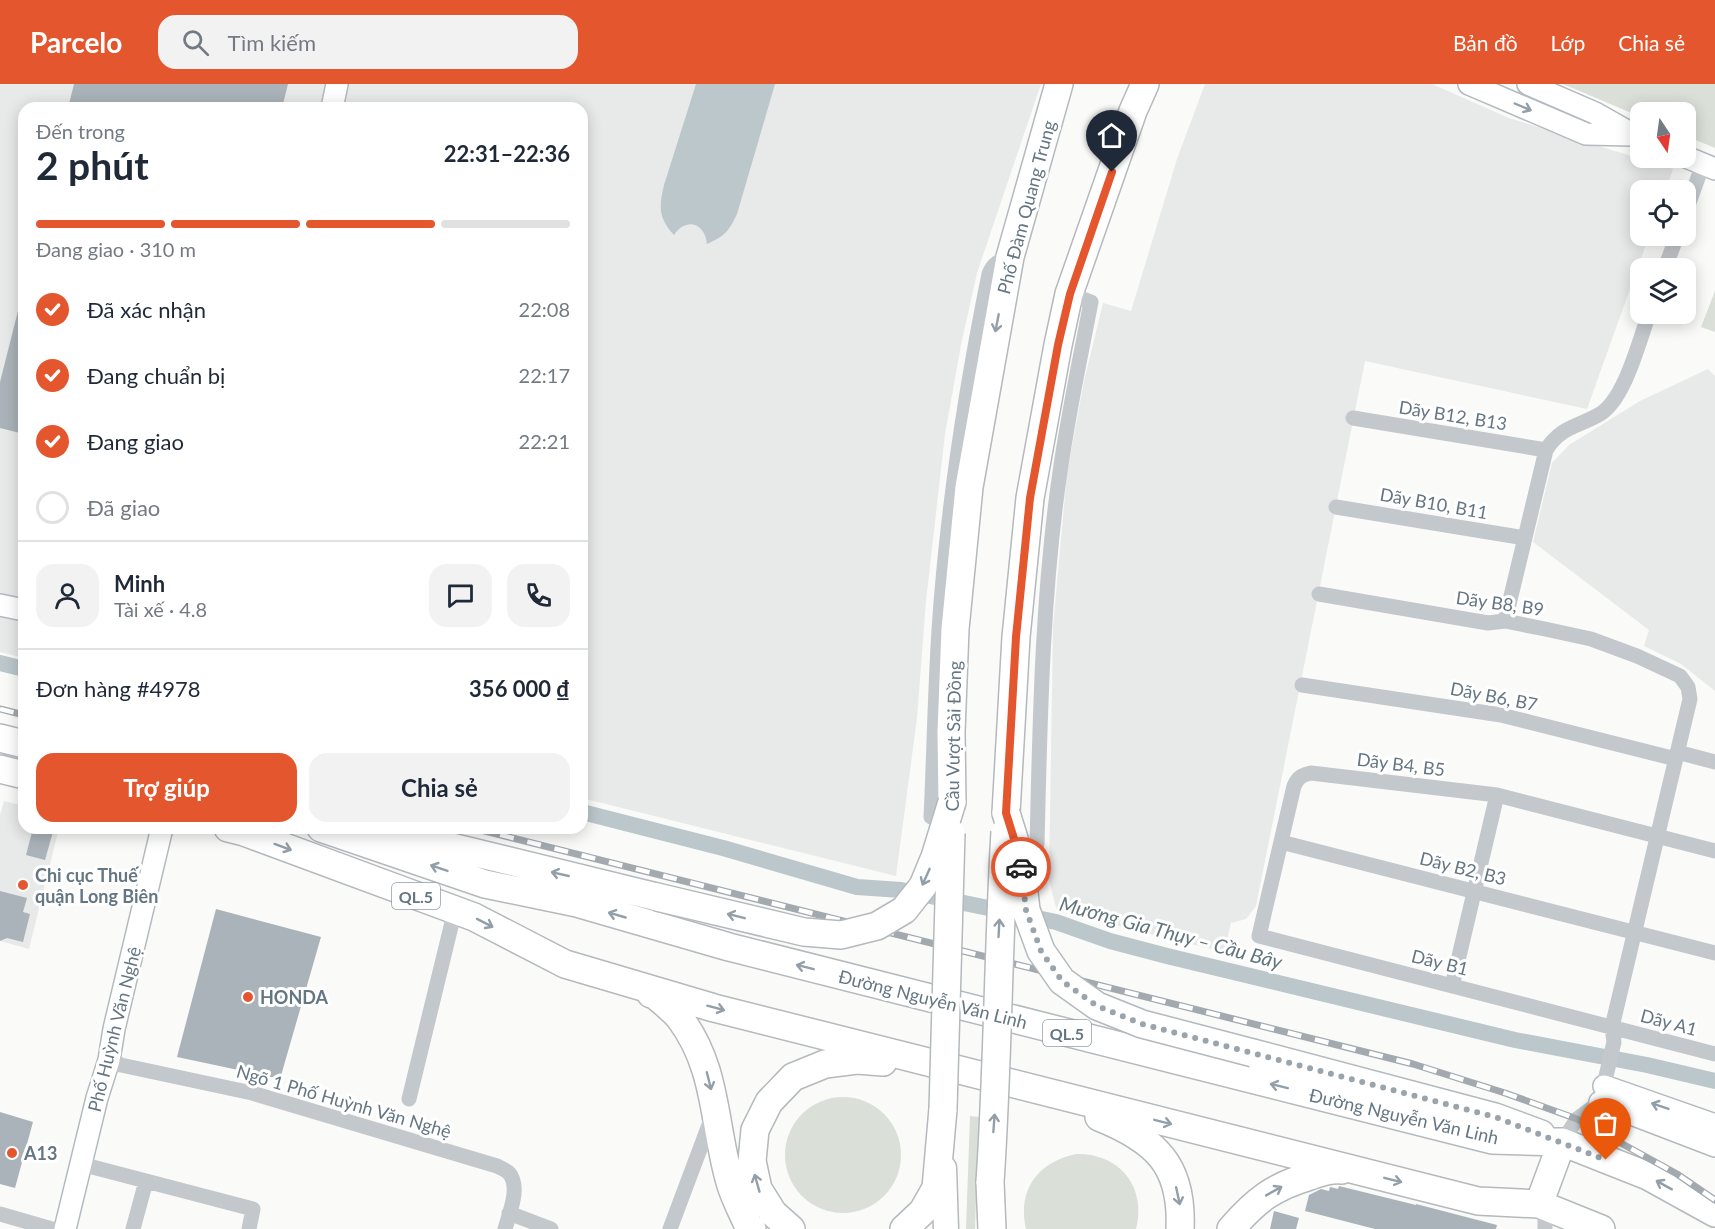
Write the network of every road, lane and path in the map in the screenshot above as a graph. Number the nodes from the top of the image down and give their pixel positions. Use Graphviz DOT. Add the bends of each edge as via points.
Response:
graph roads {
  1 [pos="337,84"];
  2 [pos="1059,84"];
  3 [pos="1145,84"];
  4 [pos="1469,84"];
  5 [pos="1528,84"];
  6 [pos="333,102"];
  7 [pos="1630,132"];
  8 [pos="1630,136"];
  9 [pos="1701,163"];
  10 [pos="1696,180"];
  11 [pos="1010,257"];
  12 [pos="1070,294"];
  13 [pos="1645,324"];
  14 [pos="989,366"];
  15 [pos="1353,418"];
  16 [pos="1546,450"];
  17 [pos="1336,507"];
  18 [pos="1525,538"];
  19 [pos="1318,594"];
  20 [pos="0,605"];
  21 [pos="18,609"];
  22 [pos="1505,621"];
  23 [pos="1302,685"];
  24 [pos="0,738"];
  25 [pos="18,742"];
  26 [pos="1676,755"];
  27 [pos="1715,762"];
  28 [pos="0,769"];
  29 [pos="18,774"];
  30 [pos="1497,795"];
  31 [pos="942,809"];
  32 [pos="1006,813"];
  33 [pos="161,834"];
  34 [pos="249,834"];
  35 [pos="339,834"];
  36 [pos="398,834"];
  37 [pos="1658,836"];
  38 [pos="1281,842"];
  39 [pos="1037,844"];
  40 [pos="1715,851"];
  41 [pos="1475,891"];
  42 [pos="455,910"];
  43 [pos="1635,932"];
  44 [pos="1259,936"];
  45 [pos="1715,953"];
  46 [pos="599,974"];
  47 [pos="1452,986"];
  48 [pos="1612,1026"];
  49 [pos="1715,1054"];
  50 [pos="109,1060"];
  51 [pos="935,1064"];
  52 [pos="1005,1080"];
  53 [pos="1603,1089"];
  54 [pos="409,1099"];
  55 [pos="716,1109"];
  56 [pos="943,1109"];
  57 [pos="1715,1125"];
  58 [pos="1562,1142"];
  59 [pos="1715,1146"];
  60 [pos="81,1164"];
  61 [pos="1354,1170"];
  62 [pos="146,1181"];
  63 [pos="990,1182"];
  64 [pos="509,1213"];
  65 [pos="1715,1213"];
  66 [pos="0,1214"];
  67 [pos="1542,1216"];
  68 [pos="52,1229"];
  69 [pos="65,1229"];
  70 [pos="133,1229"];
  71 [pos="249,1229"];
  72 [pos="505,1229"];
  73 [pos="551,1229"];
  74 [pos="670,1229"];
  75 [pos="752,1229"];
  76 [pos="790,1229"];
  77 [pos="904,1229"];
  78 [pos="946,1229"];
  79 [pos="987,1229"];
  80 [pos="992,1229"];
  81 [pos="1180,1229"];
  82 [pos="1231,1229"];
  83 [pos="1601,1229"];
  1 -- 6 [label="street"];
  2 -- 11 [label="highway, Phố Đàm Quang Trung"];
  3 -- 12 [label="highway"];
  4 -- 8 [label="street, one-way" via="1586,134"];
  5 -- 7 [label="street"];
  9 -- 10 [label="street"];
  11 -- 14 [label="highway, Phố Đàm Quang Trung, one-way"];
  11 -- 31 [label="street" via="998,261 989,274 962,415 948,524 939,630"];
  12 -- 32 [label="highway" via="1030,498 1016,637"];
  12 -- 39 [label="street" via="1091,302 1065,440 1049,564"];
  13 -- 16 [label="street" via="1614,400 1600,414 1571,427"];
  14 -- 31 [label="highway, Cầu Vượt Sài Đồng" via="969,487"];
  15 -- 16 [label="street, Dãy B12, B13"];
  16 -- 18 [label="street"];
  17 -- 18 [label="street, Dãy B10, B11"];
  18 -- 22 [label="street"];
  19 -- 22 [label="street, Dãy B8, B9" via="1488,623"];
  20 -- 21 [label="street"];
  22 -- 26 [label="street, Dãy B8, B9" via="1591,639 1680,676 1690,699"];
  23 -- 26 [label="street, Dãy B6, B7" via="1516,718"];
  24 -- 25 [label="highway"];
  26 -- 27 [label="street, Dãy B6, B7"];
  26 -- 37 [label="street"];
  28 -- 29 [label="highway"];
  30 -- 37 [label="street, Dãy B4, B5"];
  30 -- 38 [label="street, Dãy B4, B5" via="1311,773 1303,775 1294,786"];
  30 -- 41 [label="street"];
  31 -- 36 [label="highway, one-way, bridge" via="935,857 922,886 904,910 877,926 842,934 804,933"];
  31 -- 56 [label="highway, Cầu Vượt Sài Đồng, bridge"];
  32 -- 58 [label="highway, bridge" via="1020,858 1026,910 1041,951 1062,981 1097,1006 1142,1024 1495,1117"];
  63 -- 32 [label="highway, one-way, bridge"];
  33 -- 50 [label="street, Phố Huỳnh Văn Nghệ"];
  34 -- 42 [label="highway, QL.5, one-way"];
  58 -- 35 [label="highway, Đường Nguyễn Văn Linh / QL.5, one-way" via="1492,1140 729,948 577,903 485,884"];
  37 -- 40 [label="street, Dãy B4, B5"];
  37 -- 43 [label="street"];
  38 -- 41 [label="street, Dãy B2, B3"];
  38 -- 44 [label="street, Dãy B4, B5"];
  41 -- 43 [label="street, Dãy B2, B3"];
  41 -- 47 [label="street"];
  42 -- 46 [label="highway, QL.5, one-way" via="564,964"];
  42 -- 54 [label="street"];
  43 -- 45 [label="street, Dãy B2, B3"];
  43 -- 48 [label="street"];
  44 -- 47 [label="street, Dãy B1"];
  46 -- 51 [label="highway, QL.5, one-way" via="714,1008"];
  46 -- 55 [label="highway, one-way" via="655,995 677,1015 704,1061"];
  47 -- 48 [label="street, Dãy B1"];
  48 -- 49 [label="street, Dãy A1"];
  48 -- 53 [label="street" via="1614,1042"];
  50 -- 60 [label="street, Phố Huỳnh Văn Nghệ"];
  50 -- 64 [label="street, Ngõ 1 Phố Huỳnh Văn Nghệ" via="252,1093 497,1166 512,1179"];
  51 -- 52 [label="highway, QL.5"];
  76 -- 51 [label="highway, one-way" via="773,1213 758,1189 752,1161 755,1130 769,1102 793,1077 825,1064 857,1060"];
  52 -- 61 [label="highway, QL.5, one-way"];
  52 -- 81 [label="highway, one-way" via="1109,1121 1158,1151 1173,1174 1180,1201"];
  57 -- 53 [label="street, one-way"];
  53 -- 58 [label="street"];
  53 -- 59 [label="street"];
  55 -- 74 [label="street"];
  55 -- 75 [label="highway" via="730,1185"];
  56 -- 77 [label="highway, Cầu Vượt Sài Đồng" via="936,1188 923,1211"];
  56 -- 78 [label="main road"];
  65 -- 58 [label="highway, Đường Nguyễn Văn Linh / QL.5, one-way" via="1648,1176"];
  58 -- 67 [label="highway"];
  60 -- 62 [label="street"];
  60 -- 69 [label="street, Phố Huỳnh Văn Nghệ"];
  61 -- 67 [label="highway, QL.5, one-way"];
  82 -- 61 [label="highway, one-way" via="1248,1208 1273,1190 1331,1169"];
  62 -- 70 [label="street"];
  62 -- 71 [label="street" via="253,1209"];
  63 -- 79 [label="main road"];
  63 -- 80 [label="highway"];
  64 -- 72 [label="street, Ngõ 1 Phố Huỳnh Văn Nghệ"];
  64 -- 73 [label="street"];
  66 -- 68 [label="street"];
  67 -- 83 [label="highway, QL.5"];
}
